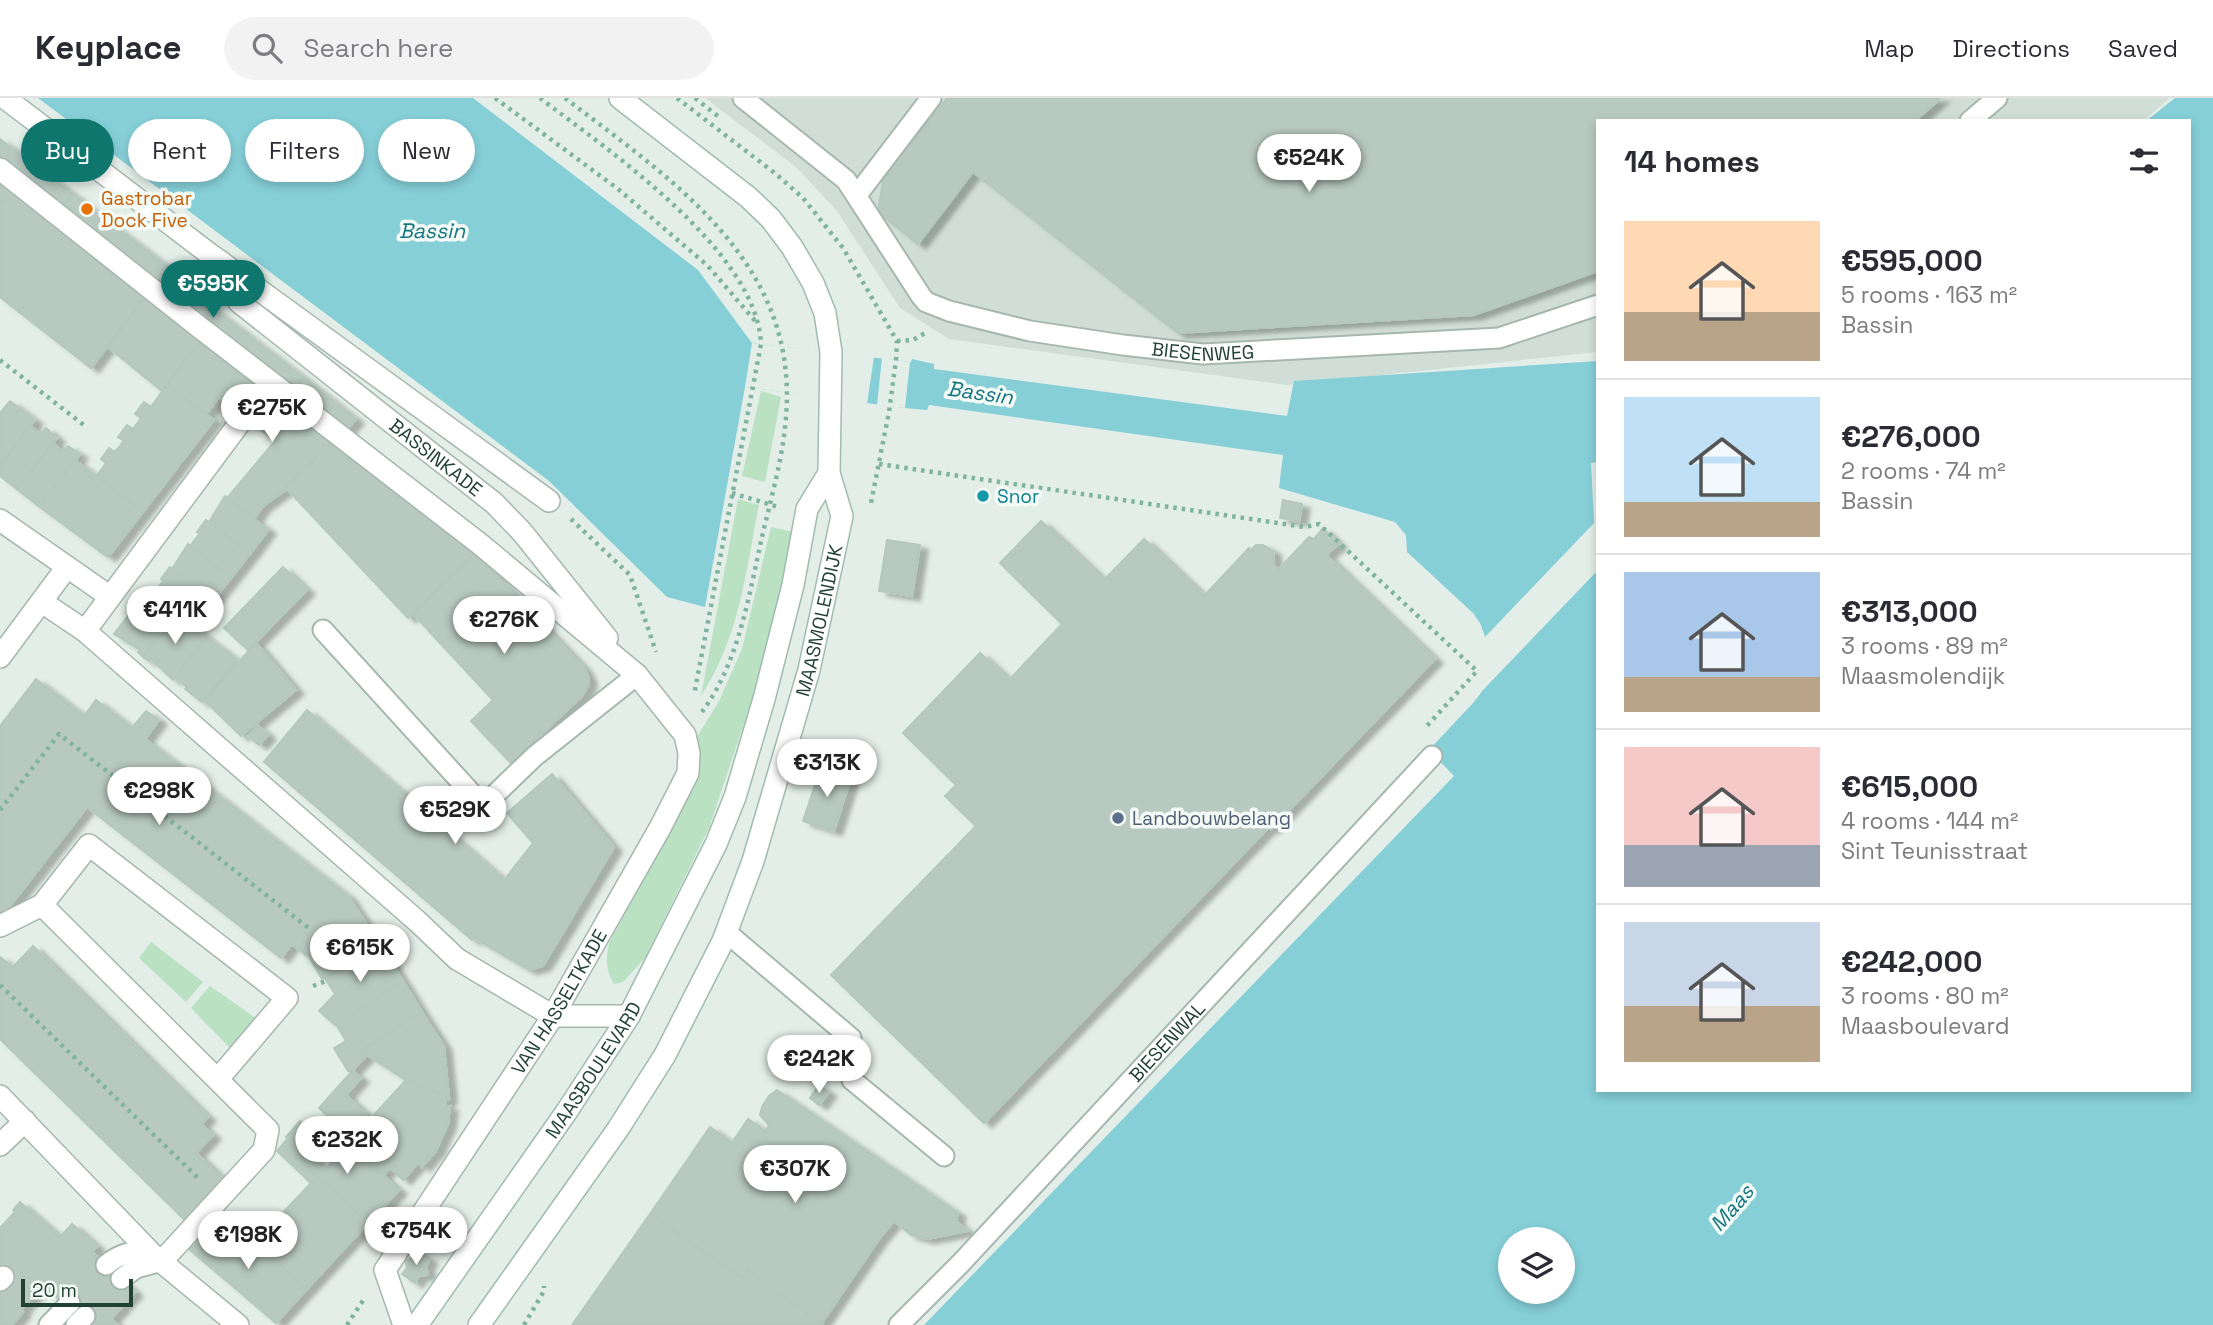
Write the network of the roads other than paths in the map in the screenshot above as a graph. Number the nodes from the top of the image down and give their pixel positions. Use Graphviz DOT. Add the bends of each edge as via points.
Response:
graph roads {
  1 [pos="5,98"];
  2 [pos="620,98"];
  3 [pos="743,98"];
  4 [pos="931,98"];
  5 [pos="1997,98"];
  6 [pos="1972,119"];
  7 [pos="0,169"];
  8 [pos="859,199"];
  9 [pos="220,260"];
  10 [pos="1596,306"];
  11 [pos="244,417"];
  12 [pos="829,473"];
  13 [pos="549,501"];
  14 [pos="0,520"];
  15 [pos="67,567"];
  16 [pos="109,596"];
  17 [pos="42,602"];
  18 [pos="323,630"];
  19 [pos="85,631"];
  20 [pos="0,657"];
  21 [pos="637,675"];
  22 [pos="1432,756"];
  23 [pos="736,797"];
  24 [pos="42,905"];
  25 [pos="0,926"];
  26 [pos="726,932"];
  27 [pos="553,1016"];
  28 [pos="629,1016"];
  29 [pos="218,1079"];
  30 [pos="0,1096"];
  31 [pos="25,1121"];
  32 [pos="0,1145"];
  33 [pos="944,1156"];
  34 [pos="158,1258"];
  35 [pos="113,1272"];
  36 [pos="77,1314"];
  37 [pos="49,1325"];
  38 [pos="238,1325"];
  39 [pos="404,1325"];
  40 [pos="417,1325"];
  41 [pos="479,1325"];
  42 [pos="899,1325"];
  1 -- 9 [label="street, BASSINKADE"];
  2 -- 12 [label="street, MAASMOLENDIJK" via="771,219 813,283 825,313 831,352"];
  3 -- 8 [label="lane, BIESENWEG" via="841,174"];
  4 -- 8 [label="lane"];
  5 -- 6 [label="lane"];
  7 -- 21 [label="street" via="268,385 480,544"];
  8 -- 10 [label="lane, BIESENWEG" via="926,302 1030,331 1123,345 1203,354 1499,338"];
  9 -- 13 [label="street, BASSINKADE"];
  9 -- 21 [label="street, BASSINKADE" via="239,302 494,503"];
  11 -- 16 [label="street"];
  12 -- 23 [label="street, MAASMOLENDIJK" via="807,509 793,585"];
  12 -- 26 [label="street, MAASMOLENDIJK" via="842,516 809,670 770,807"];
  14 -- 15 [label="street"];
  15 -- 16 [label="street"];
  15 -- 17 [label="street"];
  16 -- 19 [label="street"];
  17 -- 19 [label="street"];
  17 -- 20 [label="street"];
  18 -- 21 [label="lane" via="483,806 535,757"];
  19 -- 27 [label="street" via="457,959"];
  21 -- 27 [label="street, VAN HASSELTKADE" via="685,735 688,773"];
  22 -- 42 [label="lane, BIESENWAL"];
  23 -- 28 [label="street, MAASBOULEVARD"];
  24 -- 25 [label="street"];
  24 -- 29 [label="street"];
  24 -- 29 [label="street" via="89,845 287,998"];
  26 -- 33 [label="lane" via="851,1038 852,1080"];
  26 -- 41 [label="street" via="665,1055"];
  27 -- 28 [label="street"];
  27 -- 39 [label="street, VAN HASSELTKADE" via="385,1270"];
  28 -- 40 [label="street, MAASBOULEVARD"];
  29 -- 34 [label="street" via="268,1130 264,1150"];
  30 -- 31 [label="street"];
  31 -- 32 [label="street"];
  31 -- 34 [label="street"];
  34 -- 35 [label="lane"];
  34 -- 38 [label="street"];
  36 -- 37 [label="lane"];
}
